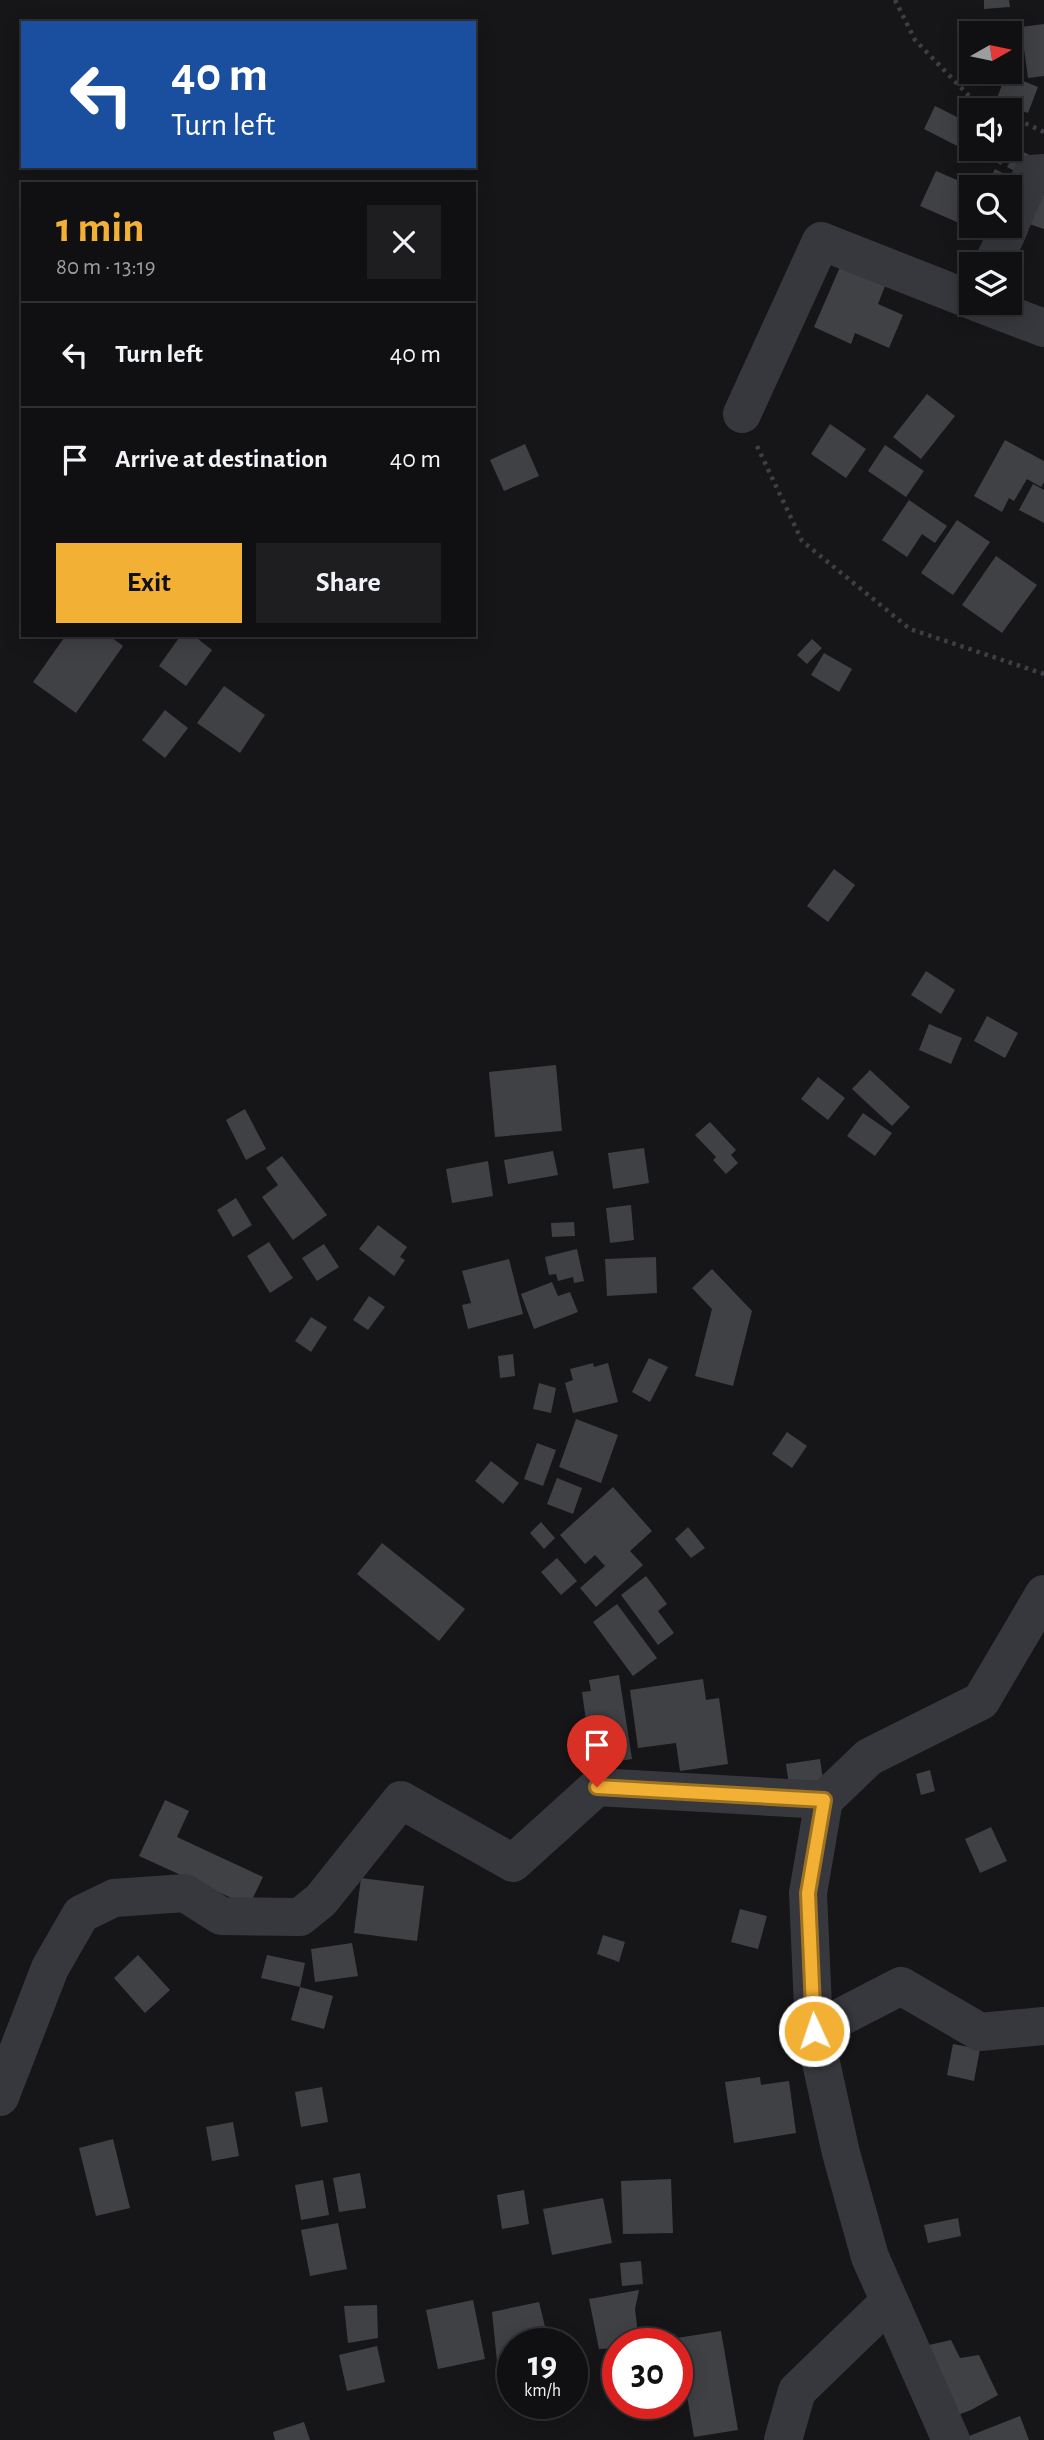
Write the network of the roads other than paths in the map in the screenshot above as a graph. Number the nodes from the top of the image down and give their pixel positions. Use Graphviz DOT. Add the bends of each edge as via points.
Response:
graph roads {
  1 [pos="1044,173"];
  2 [pos="1022,198"];
  3 [pos="959,295"];
  4 [pos="1010,315"];
  5 [pos="1044,328"];
  6 [pos="742,414"];
  7 [pos="1044,1594"];
  8 [pos="824,1800"];
  9 [pos="1044,2026"];
  10 [pos="814,2031"];
  11 [pos="0,2097"];
  12 [pos="889,2302"];
  13 [pos="783,2440"];
  14 [pos="951,2440"];
  1 -- 2 [label="street" via="1032,174"];
  3 -- 6 [label="street" via="821,241"];
  4 -- 5 [label="street"];
  7 -- 8 [label="street" via="981,1701 869,1757"];
  8 -- 10 [label="street" via="808,1893"];
  8 -- 11 [label="street" via="597,1787 513,1863 401,1800 321,1900 300,1917 220,1916 185,1893 114,1898 81,1914 57,1957"];
  9 -- 10 [label="street" via="980,2032 901,1986"];
  10 -- 12 [label="street" via="844,2166 870,2257"];
  12 -- 13 [label="street" via="797,2391"];
  12 -- 14 [label="street"];
}
